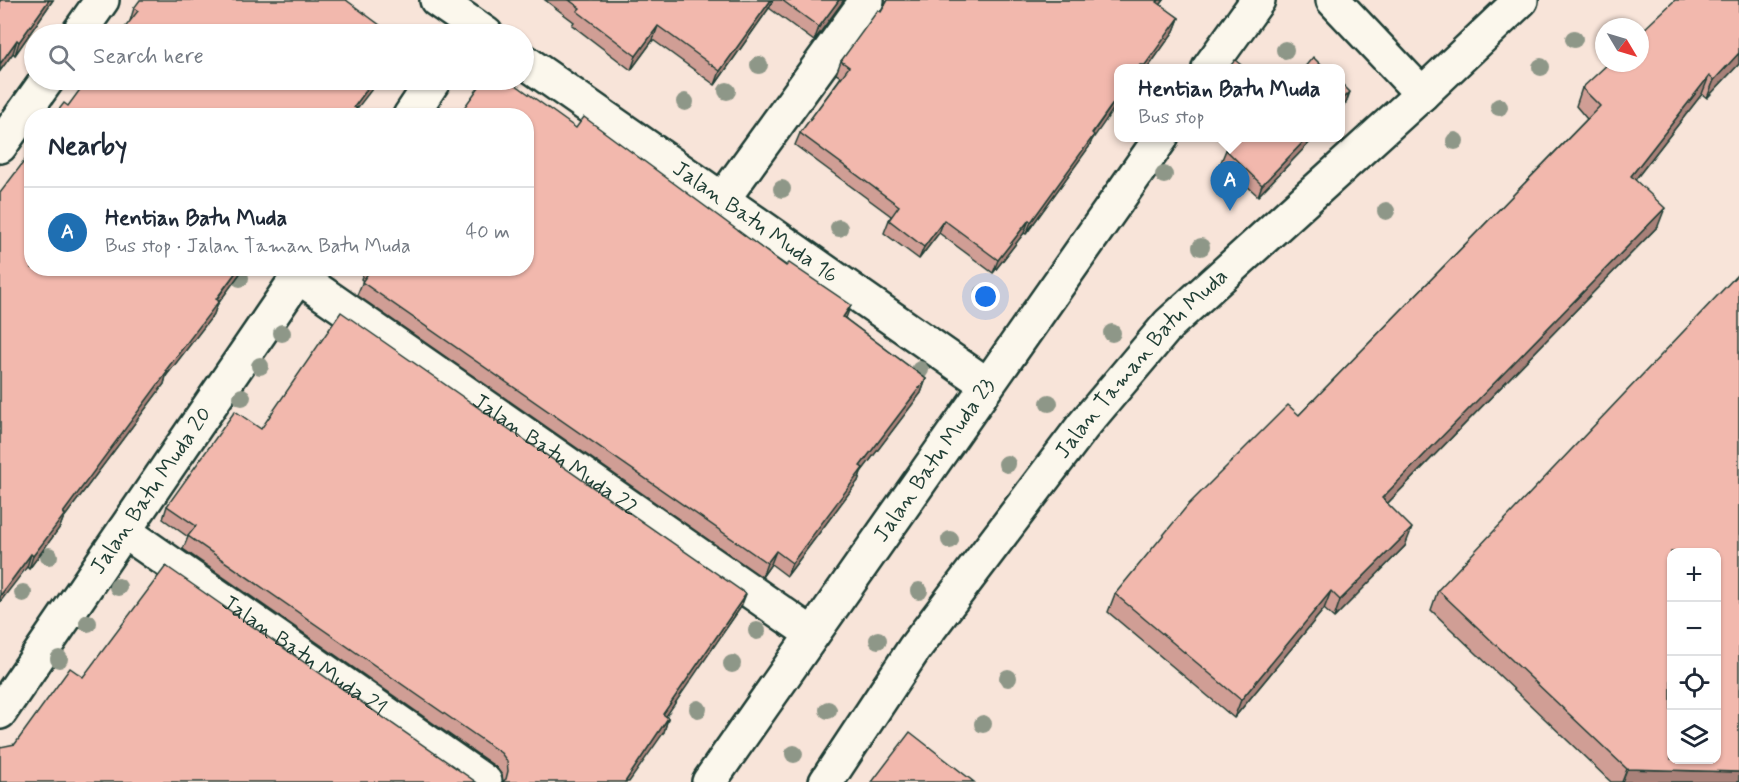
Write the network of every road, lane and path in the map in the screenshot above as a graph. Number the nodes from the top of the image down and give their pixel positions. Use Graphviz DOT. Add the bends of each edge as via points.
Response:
graph roads {
  1 [pos="102,0"];
  2 [pos="437,0"];
  3 [pos="867,0"];
  4 [pos="1258,0"];
  5 [pos="1333,0"];
  6 [pos="1521,0"];
  7 [pos="85,24"];
  8 [pos="466,24"];
  9 [pos="1213,64"];
  10 [pos="534,68"];
  11 [pos="40,90"];
  12 [pos="427,90"];
  13 [pos="1422,94"];
  14 [pos="27,108"];
  15 [pos="415,108"];
  16 [pos="24,112"];
  17 [pos="1158,142"];
  18 [pos="0,146"];
  19 [pos="722,200"];
  20 [pos="300,276"];
  21 [pos="306,276"];
  22 [pos="986,384"];
  23 [pos="124,531"];
  24 [pos="812,634"];
  25 [pos="0,712"];
  26 [pos="485,782"];
  27 [pos="710,782"];
  28 [pos="825,782"];
  1 -- 7 [label="street"];
  2 -- 8 [label="street"];
  3 -- 19 [label="street"];
  4 -- 9 [label="street"];
  5 -- 13 [label="street"];
  6 -- 13 [label="street, Jalan Taman Batu Muda"];
  10 -- 19 [label="street, Jalan Batu Muda 16"];
  11 -- 14 [label="street"];
  12 -- 15 [label="street"];
  13 -- 28 [label="street, Jalan Taman Batu Muda" via="1169,324 1083,426 914,649"];
  16 -- 18 [label="street"];
  17 -- 22 [label="street, Jalan Batu Muda 23"];
  19 -- 22 [label="street, Jalan Batu Muda 16"];
  20 -- 23 [label="street, Jalan Batu Muda 20"];
  21 -- 24 [label="street, Jalan Batu Muda 22"];
  22 -- 24 [label="street, Jalan Batu Muda 23"];
  23 -- 25 [label="street, Jalan Batu Muda 20"];
  23 -- 26 [label="street, Jalan Batu Muda 21"];
  24 -- 27 [label="street, Jalan Batu Muda 23"];
}
